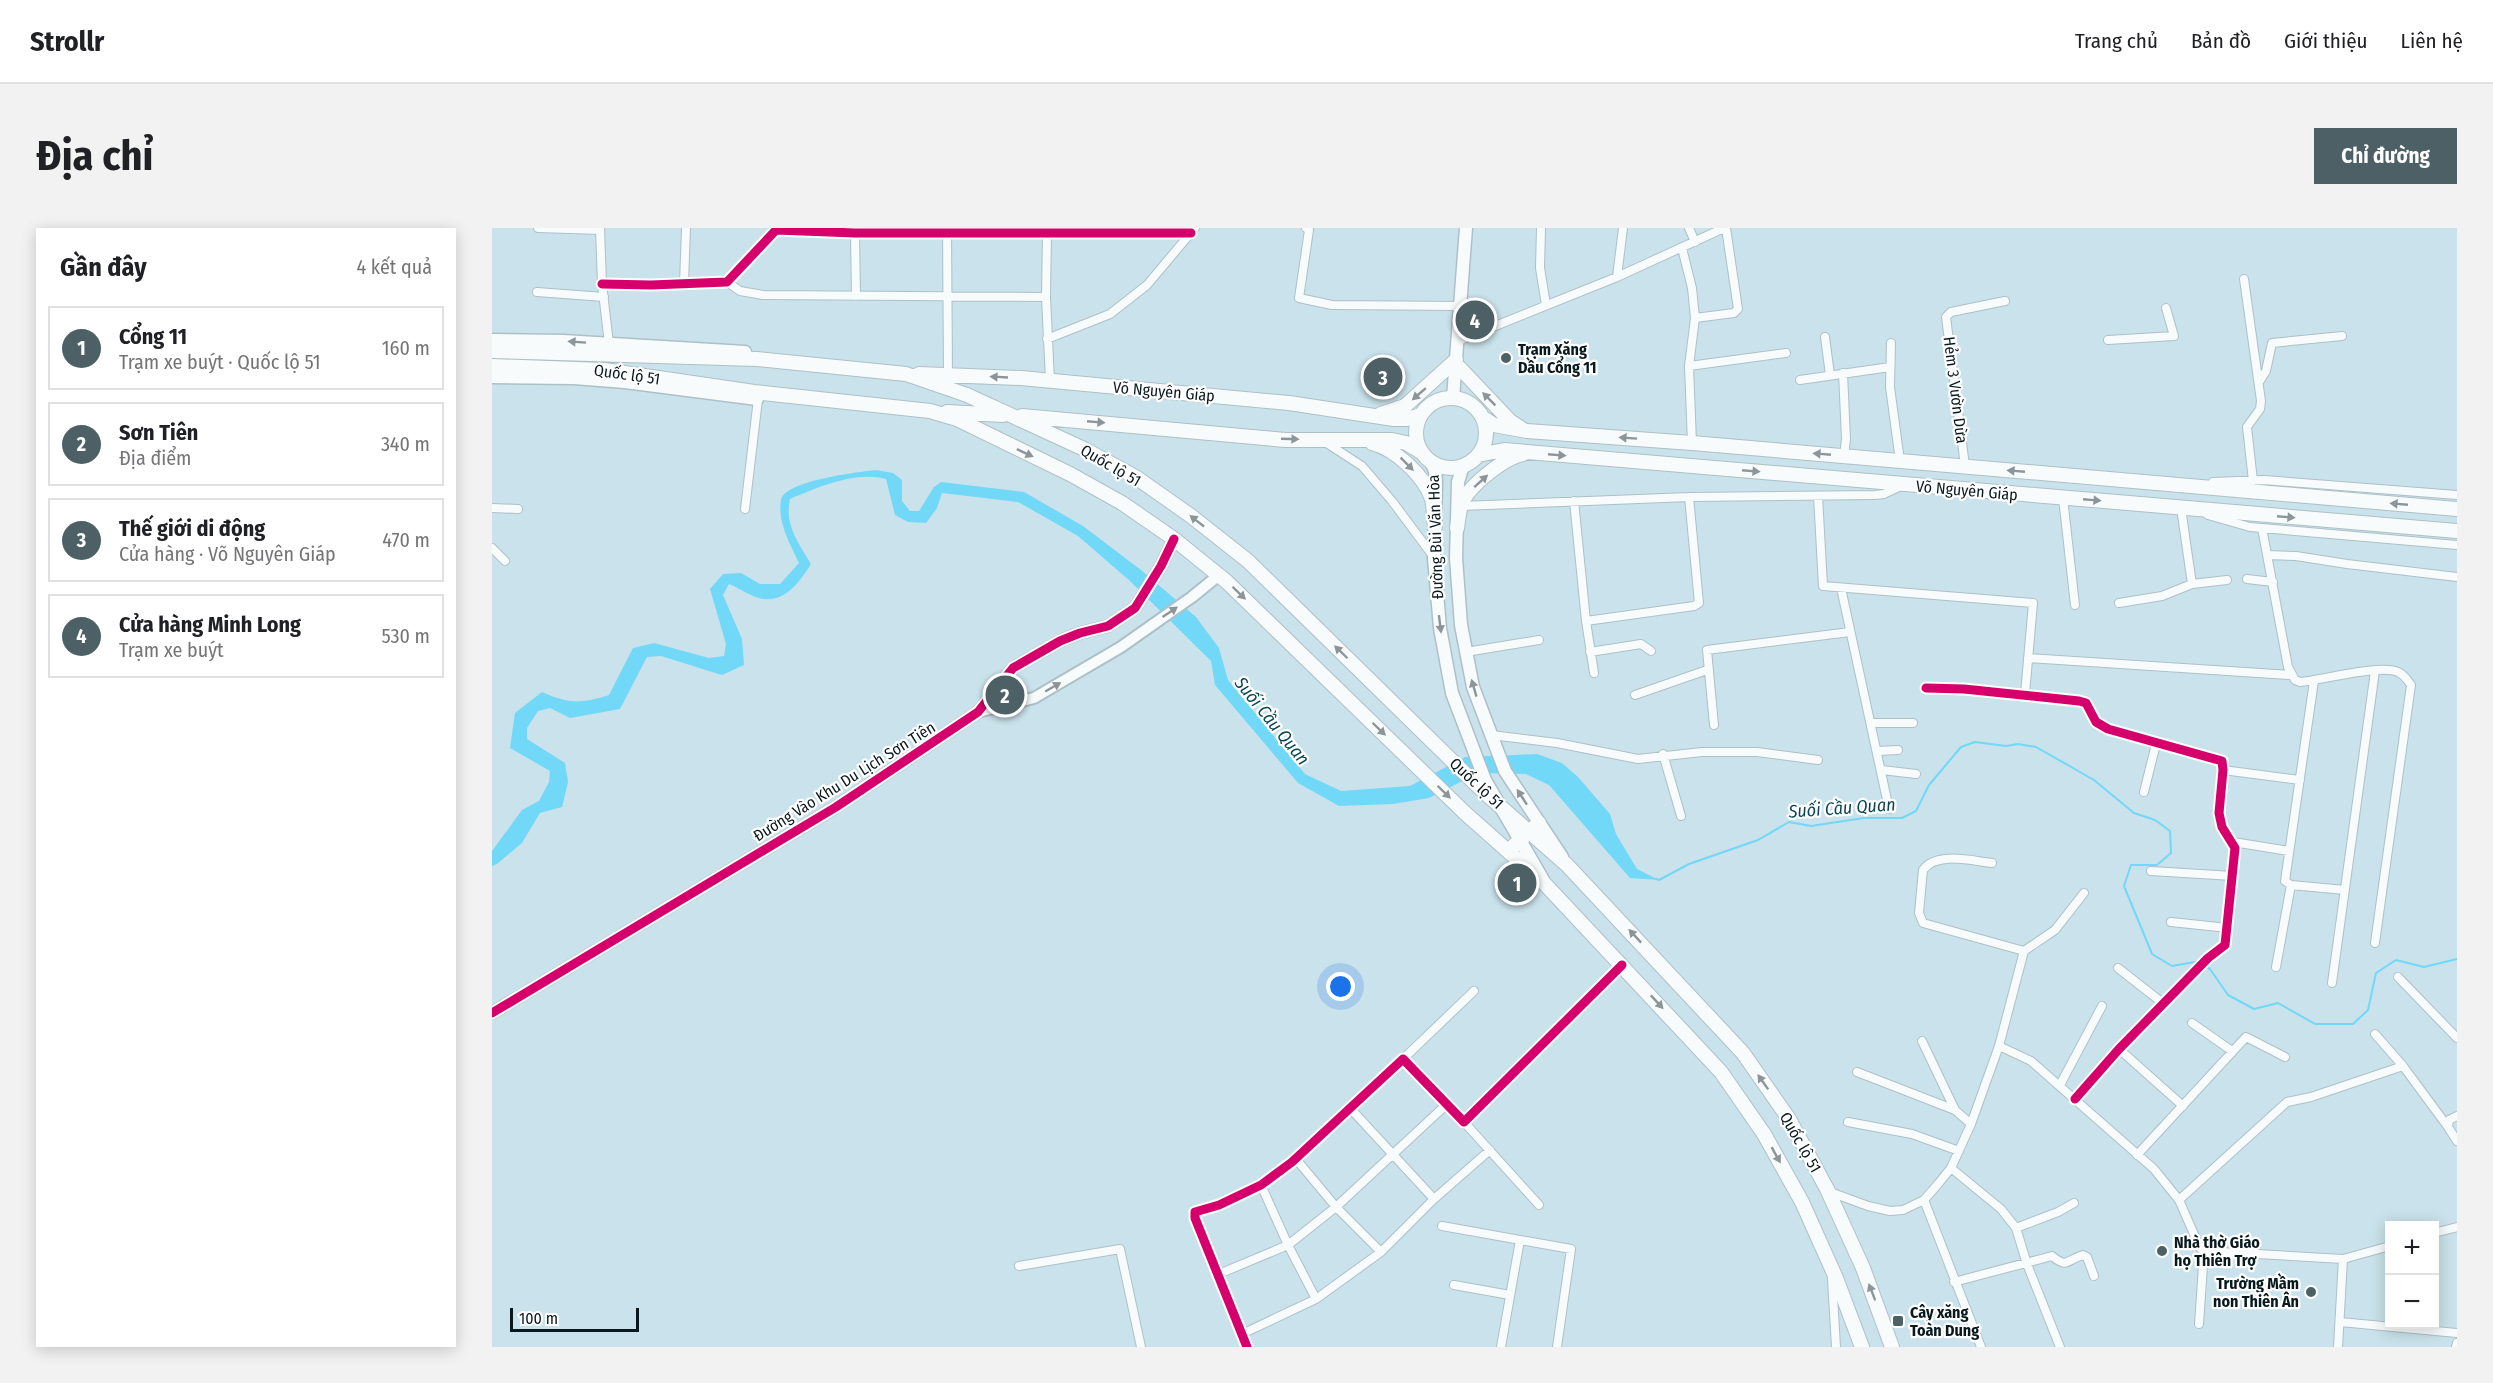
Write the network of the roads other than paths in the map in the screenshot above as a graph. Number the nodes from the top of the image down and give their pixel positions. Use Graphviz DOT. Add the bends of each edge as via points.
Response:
graph roads {
  1 [pos="538,228"];
  2 [pos="686,228"];
  3 [pos="1466,228"];
  4 [pos="1541,228"];
  5 [pos="1623,228"];
  6 [pos="1689,228"];
  7 [pos="1725,228"];
  8 [pos="600,229"];
  9 [pos="776,229"];
  10 [pos="1309,229"];
  11 [pos="947,230"];
  12 [pos="1086,230"];
  13 [pos="1193,230"];
  14 [pos="1047,232"];
  15 [pos="855,233"];
  16 [pos="1695,242"];
  17 [pos="1682,248"];
  18 [pos="1617,278"];
  19 [pos="2244,279"];
  20 [pos="727,282"];
  21 [pos="602,284"];
  22 [pos="684,284"];
  23 [pos="537,292"];
  24 [pos="856,296"];
  25 [pos="604,297"];
  26 [pos="948,297"];
  27 [pos="1047,297"];
  28 [pos="2005,301"];
  29 [pos="1546,305"];
  30 [pos="1461,306"];
  31 [pos="2166,308"];
  32 [pos="1695,318"];
  33 [pos="2342,336"];
  34 [pos="1825,337"];
  35 [pos="1047,339"];
  36 [pos="492,340"];
  37 [pos="2108,340"];
  38 [pos="1458,341"];
  39 [pos="1891,343"];
  40 [pos="609,344"];
  41 [pos="492,351"];
  42 [pos="1786,352"];
  43 [pos="1456,362"];
  44 [pos="492,366"];
  45 [pos="1689,366"];
  46 [pos="1890,367"];
  47 [pos="1842,373"];
  48 [pos="906,374"];
  49 [pos="948,375"];
  50 [pos="1830,375"];
  51 [pos="977,376"];
  52 [pos="492,377"];
  53 [pos="1800,380"];
  54 [pos="1050,381"];
  55 [pos="2259,382"];
  56 [pos="1453,398"];
  57 [pos="758,399"];
  58 [pos="930,411"];
  59 [pos="974,413"];
  60 [pos="911,414"];
  61 [pos="1010,415"];
  62 [pos="1374,415"];
  63 [pos="1421,415"];
  64 [pos="1482,417"];
  65 [pos="1527,431"];
  66 [pos="1323,440"];
  67 [pos="1355,440"];
  68 [pos="1692,443"];
  69 [pos="1527,452"];
  70 [pos="1478,455"];
  71 [pos="1844,456"];
  72 [pos="1426,457"];
  73 [pos="1900,461"];
  74 [pos="1463,466"];
  75 [pos="1965,466"];
  76 [pos="2253,481"];
  77 [pos="1904,484"];
  78 [pos="2172,484"];
  79 [pos="2457,495"];
  80 [pos="1818,496"];
  81 [pos="1689,497"];
  82 [pos="2063,498"];
  83 [pos="1574,501"];
  84 [pos="1461,506"];
  85 [pos="492,508"];
  86 [pos="745,508"];
  87 [pos="2184,508"];
  88 [pos="518,509"];
  89 [pos="2457,509"];
  90 [pos="1435,527"];
  91 [pos="1457,528"];
  92 [pos="2262,528"];
  93 [pos="2457,531"];
  94 [pos="1174,540"];
  95 [pos="2457,545"];
  96 [pos="492,548"];
  97 [pos="2268,555"];
  98 [pos="1434,558"];
  99 [pos="505,561"];
  100 [pos="1219,575"];
  101 [pos="2457,577"];
  102 [pos="2247,579"];
  103 [pos="2228,580"];
  104 [pos="2273,582"];
  105 [pos="2193,584"];
  106 [pos="1841,588"];
  107 [pos="2119,603"];
  108 [pos="2075,605"];
  109 [pos="1586,621"];
  110 [pos="1850,632"];
  111 [pos="1539,640"];
  112 [pos="1466,651"];
  113 [pos="1651,651"];
  114 [pos="1590,652"];
  115 [pos="2028,658"];
  116 [pos="1707,670"];
  117 [pos="2375,671"];
  118 [pos="1594,673"];
  119 [pos="2290,675"];
  120 [pos="2314,681"];
  121 [pos="1926,688"];
  122 [pos="1635,694"];
  123 [pos="2025,694"];
  124 [pos="978,712"];
  125 [pos="1872,723"];
  126 [pos="1913,723"];
  127 [pos="1713,725"];
  128 [pos="1492,739"];
  129 [pos="2156,744"];
  130 [pos="1898,750"];
  131 [pos="1878,751"];
  132 [pos="1663,754"];
  133 [pos="1818,760"];
  134 [pos="1882,770"];
  135 [pos="2223,770"];
  136 [pos="1916,774"];
  137 [pos="2301,780"];
  138 [pos="1485,786"];
  139 [pos="2144,792"];
  140 [pos="1889,809"];
  141 [pos="1681,816"];
  142 [pos="1529,831"];
  143 [pos="2233,842"];
  144 [pos="1508,851"];
  145 [pos="2289,851"];
  146 [pos="1992,863"];
  147 [pos="2151,872"];
  148 [pos="2234,876"];
  149 [pos="1544,883"];
  150 [pos="2291,885"];
  151 [pos="2345,890"];
  152 [pos="2084,893"];
  153 [pos="2170,922"];
  154 [pos="2228,928"];
  155 [pos="2375,943"];
  156 [pos="2024,951"];
  157 [pos="1622,965"];
  158 [pos="2276,967"];
  159 [pos="2118,968"];
  160 [pos="2398,977"];
  161 [pos="2332,983"];
  162 [pos="1474,991"];
  163 [pos="2164,1004"];
  164 [pos="2102,1006"];
  165 [pos="492,1012"];
  166 [pos="2192,1023"];
  167 [pos="2375,1034"];
  168 [pos="2457,1038"];
  169 [pos="1922,1041"];
  170 [pos="1999,1046"];
  171 [pos="2119,1049"];
  172 [pos="2232,1051"];
  173 [pos="2285,1057"];
  174 [pos="1403,1059"];
  175 [pos="2403,1066"];
  176 [pos="1857,1072"];
  177 [pos="2060,1085"];
  178 [pos="2074,1099"];
  179 [pos="1447,1104"];
  180 [pos="2183,1107"];
  181 [pos="1350,1108"];
  182 [pos="1955,1110"];
  183 [pos="2457,1116"];
  184 [pos="1464,1122"];
  185 [pos="1848,1122"];
  186 [pos="1971,1124"];
  187 [pos="2448,1127"];
  188 [pos="2457,1141"];
  189 [pos="1490,1150"];
  190 [pos="1959,1151"];
  191 [pos="1393,1152"];
  192 [pos="2138,1155"];
  193 [pos="1296,1159"];
  194 [pos="1951,1168"];
  195 [pos="1261,1185"];
  196 [pos="1828,1191"];
  197 [pos="1434,1199"];
  198 [pos="1924,1200"];
  199 [pos="2179,1200"];
  200 [pos="2074,1203"];
  201 [pos="1539,1205"];
  202 [pos="1336,1207"];
  203 [pos="1442,1227"];
  204 [pos="2457,1227"];
  205 [pos="2016,1228"];
  206 [pos="2439,1232"];
  207 [pos="1520,1240"];
  208 [pos="1288,1245"];
  209 [pos="2385,1247"];
  210 [pos="1381,1251"];
  211 [pos="2204,1251"];
  212 [pos="2343,1259"];
  213 [pos="2027,1264"];
  214 [pos="1019,1266"];
  215 [pos="1833,1271"];
  216 [pos="1220,1274"];
  217 [pos="2094,1276"];
  218 [pos="1954,1282"];
  219 [pos="1454,1285"];
  220 [pos="1510,1295"];
  221 [pos="1316,1299"];
  222 [pos="2340,1322"];
  223 [pos="2199,1324"];
  224 [pos="2457,1333"];
  225 [pos="1242,1334"];
  226 [pos="2457,1342"];
  227 [pos="1141,1347"];
  228 [pos="1247,1347"];
  229 [pos="1502,1347"];
  230 [pos="1557,1347"];
  231 [pos="1836,1347"];
  232 [pos="1862,1347"];
  233 [pos="1892,1347"];
  234 [pos="1981,1347"];
  235 [pos="2060,1347"];
  236 [pos="2338,1347"];
  237 [pos="2456,1347"];
  1 -- 8 [label="street"];
  2 -- 22 [label="street"];
  3 -- 30 [label="main road"];
  4 -- 29 [label="street" via="1540,268"];
  5 -- 18 [label="street"];
  6 -- 16 [label="street"];
  7 -- 16 [label="street"];
  7 -- 32 [label="street" via="1738,309 1734,313"];
  8 -- 21 [label="street"];
  9 -- 15 [label="street"];
  9 -- 20 [label="street"];
  10 -- 30 [label="street" via="1299,298 1332,305"];
  11 -- 14 [label="street"];
  11 -- 15 [label="street"];
  11 -- 26 [label="street"];
  12 -- 13 [label="street"];
  12 -- 14 [label="street"];
  13 -- 35 [label="street" via="1147,285 1110,314"];
  14 -- 27 [label="street"];
  15 -- 24 [label="street"];
  16 -- 17 [label="street"];
  17 -- 18 [label="street"];
  17 -- 32 [label="street"];
  18 -- 29 [label="street"];
  19 -- 55 [label="street"];
  20 -- 22 [label="street"];
  20 -- 24 [label="street" via="741,291 763,295"];
  21 -- 22 [label="street"];
  21 -- 25 [label="street"];
  23 -- 25 [label="street"];
  24 -- 26 [label="street"];
  25 -- 40 [label="street"];
  26 -- 27 [label="street"];
  26 -- 49 [label="street"];
  27 -- 35 [label="street"];
  28 -- 75 [label="street, Hẻm 3 Vườn Dừa" via="1947,314"];
  29 -- 38 [label="street"];
  30 -- 38 [label="main road"];
  31 -- 37 [label="street" via="2174,336"];
  32 -- 45 [label="street"];
  33 -- 55 [label="street" via="2272,343 2266,371"];
  34 -- 50 [label="street"];
  35 -- 54 [label="street"];
  40 -- 36 [label="main road, Quốc lộ 51, one-way"];
  38 -- 43 [label="main road"];
  39 -- 46 [label="street"];
  40 -- 48 [label="main road, Quốc lộ 51" via="883,365"];
  41 -- 48 [label="highway, Quốc lộ 51" via="757,359"];
  42 -- 45 [label="street"];
  43 -- 56 [label="main road"];
  43 -- 62 [label="highway, one-way" via="1405,406"];
  65 -- 43 [label="highway, one-way" via="1510,421"];
  44 -- 58 [label="highway, Quốc lộ 51" via="604,370 754,392"];
  45 -- 68 [label="street"];
  46 -- 47 [label="street"];
  46 -- 73 [label="street"];
  47 -- 50 [label="street"];
  47 -- 71 [label="street"];
  48 -- 49 [label="highway, Võ Nguyên Giáp"];
  48 -- 59 [label="highway, Quốc lộ 51"];
  49 -- 51 [label="highway, Võ Nguyên Giáp"];
  50 -- 53 [label="street"];
  54 -- 51 [label="highway, Võ Nguyên Giáp, one-way"];
  51 -- 59 [label="highway"];
  52 -- 57 [label="main road, Quốc lộ 51" via="625,382"];
  54 -- 62 [label="highway, Võ Nguyên Giáp" via="1289,403"];
  55 -- 76 [label="street" via="2260,409 2247,427"];
  56 -- 63 [label="highway" via="1431,404"];
  56 -- 64 [label="highway" via="1474,407"];
  57 -- 60 [label="main road, Quốc lộ 51"];
  57 -- 86 [label="street"];
  58 -- 59 [label="highway"];
  58 -- 60 [label="highway"];
  59 -- 60 [label="main road, Quốc lộ 51"];
  59 -- 61 [label="highway"];
  59 -- 94 [label="highway, Quốc lộ 51, one-way" via="1122,502"];
  61 -- 66 [label="highway, one-way" via="1285,440"];
  138 -- 61 [label="highway, Quốc lộ 51, one-way" via="1443,751 1248,561 1191,516 1137,478 1084,448"];
  62 -- 63 [label="highway, Võ Nguyên Giáp" via="1407,419"];
  63 -- 72 [label="highway" via="1415,433"];
  64 -- 65 [label="highway, Võ Nguyên Giáp" via="1494,425"];
  64 -- 70 [label="highway" via="1485,440"];
  68 -- 65 [label="highway, Võ Nguyên Giáp, one-way"];
  66 -- 67 [label="highway"];
  66 -- 98 [label="street" via="1362,466"];
  67 -- 72 [label="highway" via="1406,443"];
  67 -- 90 [label="highway, one-way" via="1383,446 1407,464 1431,496"];
  71 -- 68 [label="highway, Võ Nguyên Giáp, one-way"];
  69 -- 70 [label="highway, Võ Nguyên Giáp" via="1504,450"];
  69 -- 77 [label="highway, Võ Nguyên Giáp, one-way"];
  84 -- 69 [label="highway, one-way" via="1466,495 1501,463"];
  70 -- 74 [label="highway"];
  71 -- 73 [label="highway, Võ Nguyên Giáp"];
  72 -- 74 [label="highway" via="1441,467"];
  72 -- 90 [label="main road, Đường Bùi Văn Hòa" via="1435,471"];
  73 -- 75 [label="highway, Võ Nguyên Giáp"];
  74 -- 91 [label="main road, Đường Bùi Văn Hòa" via="1458,482"];
  78 -- 75 [label="highway, Võ Nguyên Giáp, one-way"];
  76 -- 78 [label="street"];
  76 -- 79 [label="street"];
  77 -- 80 [label="street" via="1884,494"];
  77 -- 82 [label="highway, Võ Nguyên Giáp"];
  89 -- 78 [label="highway, Võ Nguyên Giáp, one-way"];
  80 -- 81 [label="street"];
  80 -- 106 [label="street" via="1822,582 1827,587"];
  81 -- 83 [label="street"];
  81 -- 109 [label="street" via="1699,603"];
  82 -- 87 [label="highway, Võ Nguyên Giáp, one-way"];
  82 -- 108 [label="street"];
  83 -- 84 [label="street"];
  83 -- 109 [label="street"];
  84 -- 91 [label="highway"];
  85 -- 88 [label="street"];
  87 -- 92 [label="street"];
  87 -- 93 [label="highway, Võ Nguyên Giáp, one-way"];
  87 -- 105 [label="street"];
  90 -- 98 [label="main road, Đường Bùi Văn Hòa"];
  91 -- 112 [label="main road, Đường Bùi Văn Hòa" via="1456,558"];
  92 -- 95 [label="street"];
  92 -- 97 [label="street"];
  94 -- 100 [label="highway, Quốc lộ 51"];
  94 -- 124 [label="street, Đường Vào Khu Du Lịch Sơn Tiên" via="1135,608 1108,626 1060,641 1013,668"];
  96 -- 99 [label="street"];
  97 -- 101 [label="street"];
  97 -- 104 [label="street"];
  98 -- 138 [label="main road, Đường Bùi Văn Hòa, one-way" via="1440,628 1452,693"];
  124 -- 100 [label="street, Đường Vào Khu Du Lịch Sơn Tiên, one-way" via="1034,698 1121,647"];
  100 -- 144 [label="highway, Quốc lộ 51, one-way"];
  102 -- 104 [label="street"];
  103 -- 105 [label="street"];
  104 -- 119 [label="street"];
  105 -- 107 [label="street" via="2162,596"];
  106 -- 110 [label="street"];
  106 -- 115 [label="street" via="2029,601 2034,607"];
  109 -- 114 [label="street"];
  110 -- 116 [label="street" via="1710,649"];
  110 -- 125 [label="street"];
  111 -- 112 [label="street"];
  128 -- 112 [label="main road, Đường Bùi Văn Hòa, one-way" via="1473,687"];
  113 -- 114 [label="street" via="1641,644"];
  114 -- 118 [label="street"];
  115 -- 119 [label="street"];
  115 -- 123 [label="street"];
  116 -- 122 [label="street"];
  116 -- 127 [label="street"];
  117 -- 120 [label="street"];
  117 -- 151 [label="street"];
  117 -- 155 [label="street" via="2396,670 2411,685"];
  119 -- 120 [label="street" via="2295,681"];
  120 -- 137 [label="street"];
  121 -- 123 [label="street"];
  123 -- 129 [label="street" via="2086,703 2096,722"];
  124 -- 165 [label="street, Đường Vào Khu Du Lịch Sơn Tiên" via="836,807"];
  125 -- 126 [label="street"];
  125 -- 131 [label="street"];
  128 -- 132 [label="street" via="1557,743 1634,758"];
  142 -- 128 [label="main road, Đường Bùi Văn Hòa, one-way"];
  129 -- 135 [label="street" via="2216,758 2222,761"];
  129 -- 139 [label="street"];
  130 -- 131 [label="street"];
  131 -- 134 [label="street"];
  132 -- 133 [label="street" via="1757,752"];
  132 -- 141 [label="street"];
  134 -- 136 [label="street"];
  134 -- 140 [label="street"];
  135 -- 137 [label="street"];
  135 -- 143 [label="street" via="2219,813 2222,827"];
  137 -- 145 [label="street"];
  138 -- 142 [label="highway, Quốc lộ 51" via="1499,805"];
  142 -- 144 [label="highway"];
  142 -- 149 [label="main road"];
  196 -- 142 [label="highway, Quốc lộ 51, one-way" via="1789,1119 1743,1053 1567,865"];
  143 -- 145 [label="street"];
  143 -- 148 [label="street"];
  144 -- 149 [label="highway, Quốc lộ 51"];
  145 -- 150 [label="street" via="2284,875"];
  146 -- 156 [label="street" via="1962,859 1927,865 1923,870 1919,918 1931,927"];
  147 -- 148 [label="street"];
  148 -- 154 [label="street"];
  149 -- 157 [label="highway, Quốc lộ 51"];
  150 -- 151 [label="street"];
  150 -- 158 [label="street"];
  151 -- 161 [label="street"];
  152 -- 156 [label="street" via="2055,930"];
  153 -- 154 [label="street"];
  154 -- 163 [label="street" via="2225,945"];
  156 -- 170 [label="street"];
  157 -- 184 [label="street"];
  157 -- 215 [label="highway, Quốc lộ 51, one-way" via="1720,1072 1764,1134 1802,1202"];
  159 -- 163 [label="street"];
  160 -- 168 [label="street"];
  162 -- 174 [label="street"];
  163 -- 171 [label="street"];
  164 -- 177 [label="street"];
  166 -- 172 [label="street"];
  167 -- 175 [label="street"];
  169 -- 182 [label="street"];
  170 -- 177 [label="street" via="2031,1061"];
  170 -- 186 [label="street"];
  171 -- 178 [label="street"];
  171 -- 180 [label="street"];
  172 -- 173 [label="street" via="2246,1037"];
  172 -- 180 [label="street"];
  174 -- 179 [label="street"];
  174 -- 181 [label="street"];
  175 -- 187 [label="street"];
  175 -- 199 [label="street" via="2287,1102"];
  176 -- 182 [label="street"];
  177 -- 178 [label="street"];
  178 -- 192 [label="street"];
  179 -- 184 [label="street"];
  179 -- 191 [label="street"];
  180 -- 192 [label="street"];
  181 -- 191 [label="street"];
  181 -- 193 [label="street"];
  182 -- 186 [label="street"];
  183 -- 187 [label="street" via="2449,1120"];
  184 -- 189 [label="street"];
  185 -- 190 [label="street" via="1912,1134"];
  186 -- 190 [label="street"];
  187 -- 188 [label="street"];
  189 -- 197 [label="street"];
  189 -- 201 [label="street"];
  190 -- 194 [label="street"];
  191 -- 197 [label="street"];
  191 -- 202 [label="street"];
  192 -- 199 [label="street"];
  193 -- 195 [label="street"];
  193 -- 202 [label="street"];
  194 -- 198 [label="street"];
  194 -- 205 [label="street" via="2001,1209"];
  195 -- 208 [label="street"];
  195 -- 216 [label="street" via="1195,1212"];
  196 -- 198 [label="street" via="1890,1211 1903,1210"];
  233 -- 196 [label="highway, Quốc lộ 51, one-way" via="1863,1268"];
  197 -- 210 [label="street"];
  198 -- 218 [label="street"];
  199 -- 211 [label="street"];
  200 -- 205 [label="street"];
  202 -- 208 [label="street"];
  202 -- 210 [label="street"];
  203 -- 207 [label="street"];
  204 -- 206 [label="street"];
  205 -- 213 [label="street"];
  207 -- 220 [label="street"];
  207 -- 230 [label="street" via="1571,1249"];
  208 -- 216 [label="street"];
  208 -- 221 [label="street"];
  209 -- 212 [label="street"];
  210 -- 221 [label="street"];
  211 -- 212 [label="street"];
  211 -- 223 [label="street"];
  212 -- 222 [label="street"];
  213 -- 217 [label="street" via="2048,1256 2063,1264 2083,1255"];
  213 -- 218 [label="street"];
  213 -- 235 [label="street"];
  214 -- 227 [label="street" via="1120,1249"];
  215 -- 231 [label="street"];
  215 -- 232 [label="highway, Quốc lộ 51"];
  216 -- 225 [label="street"];
  218 -- 234 [label="street"];
  219 -- 220 [label="street"];
  220 -- 229 [label="street"];
  221 -- 225 [label="street"];
  222 -- 224 [label="street"];
  222 -- 236 [label="street"];
  225 -- 228 [label="street"];
  226 -- 237 [label="street"];
}
